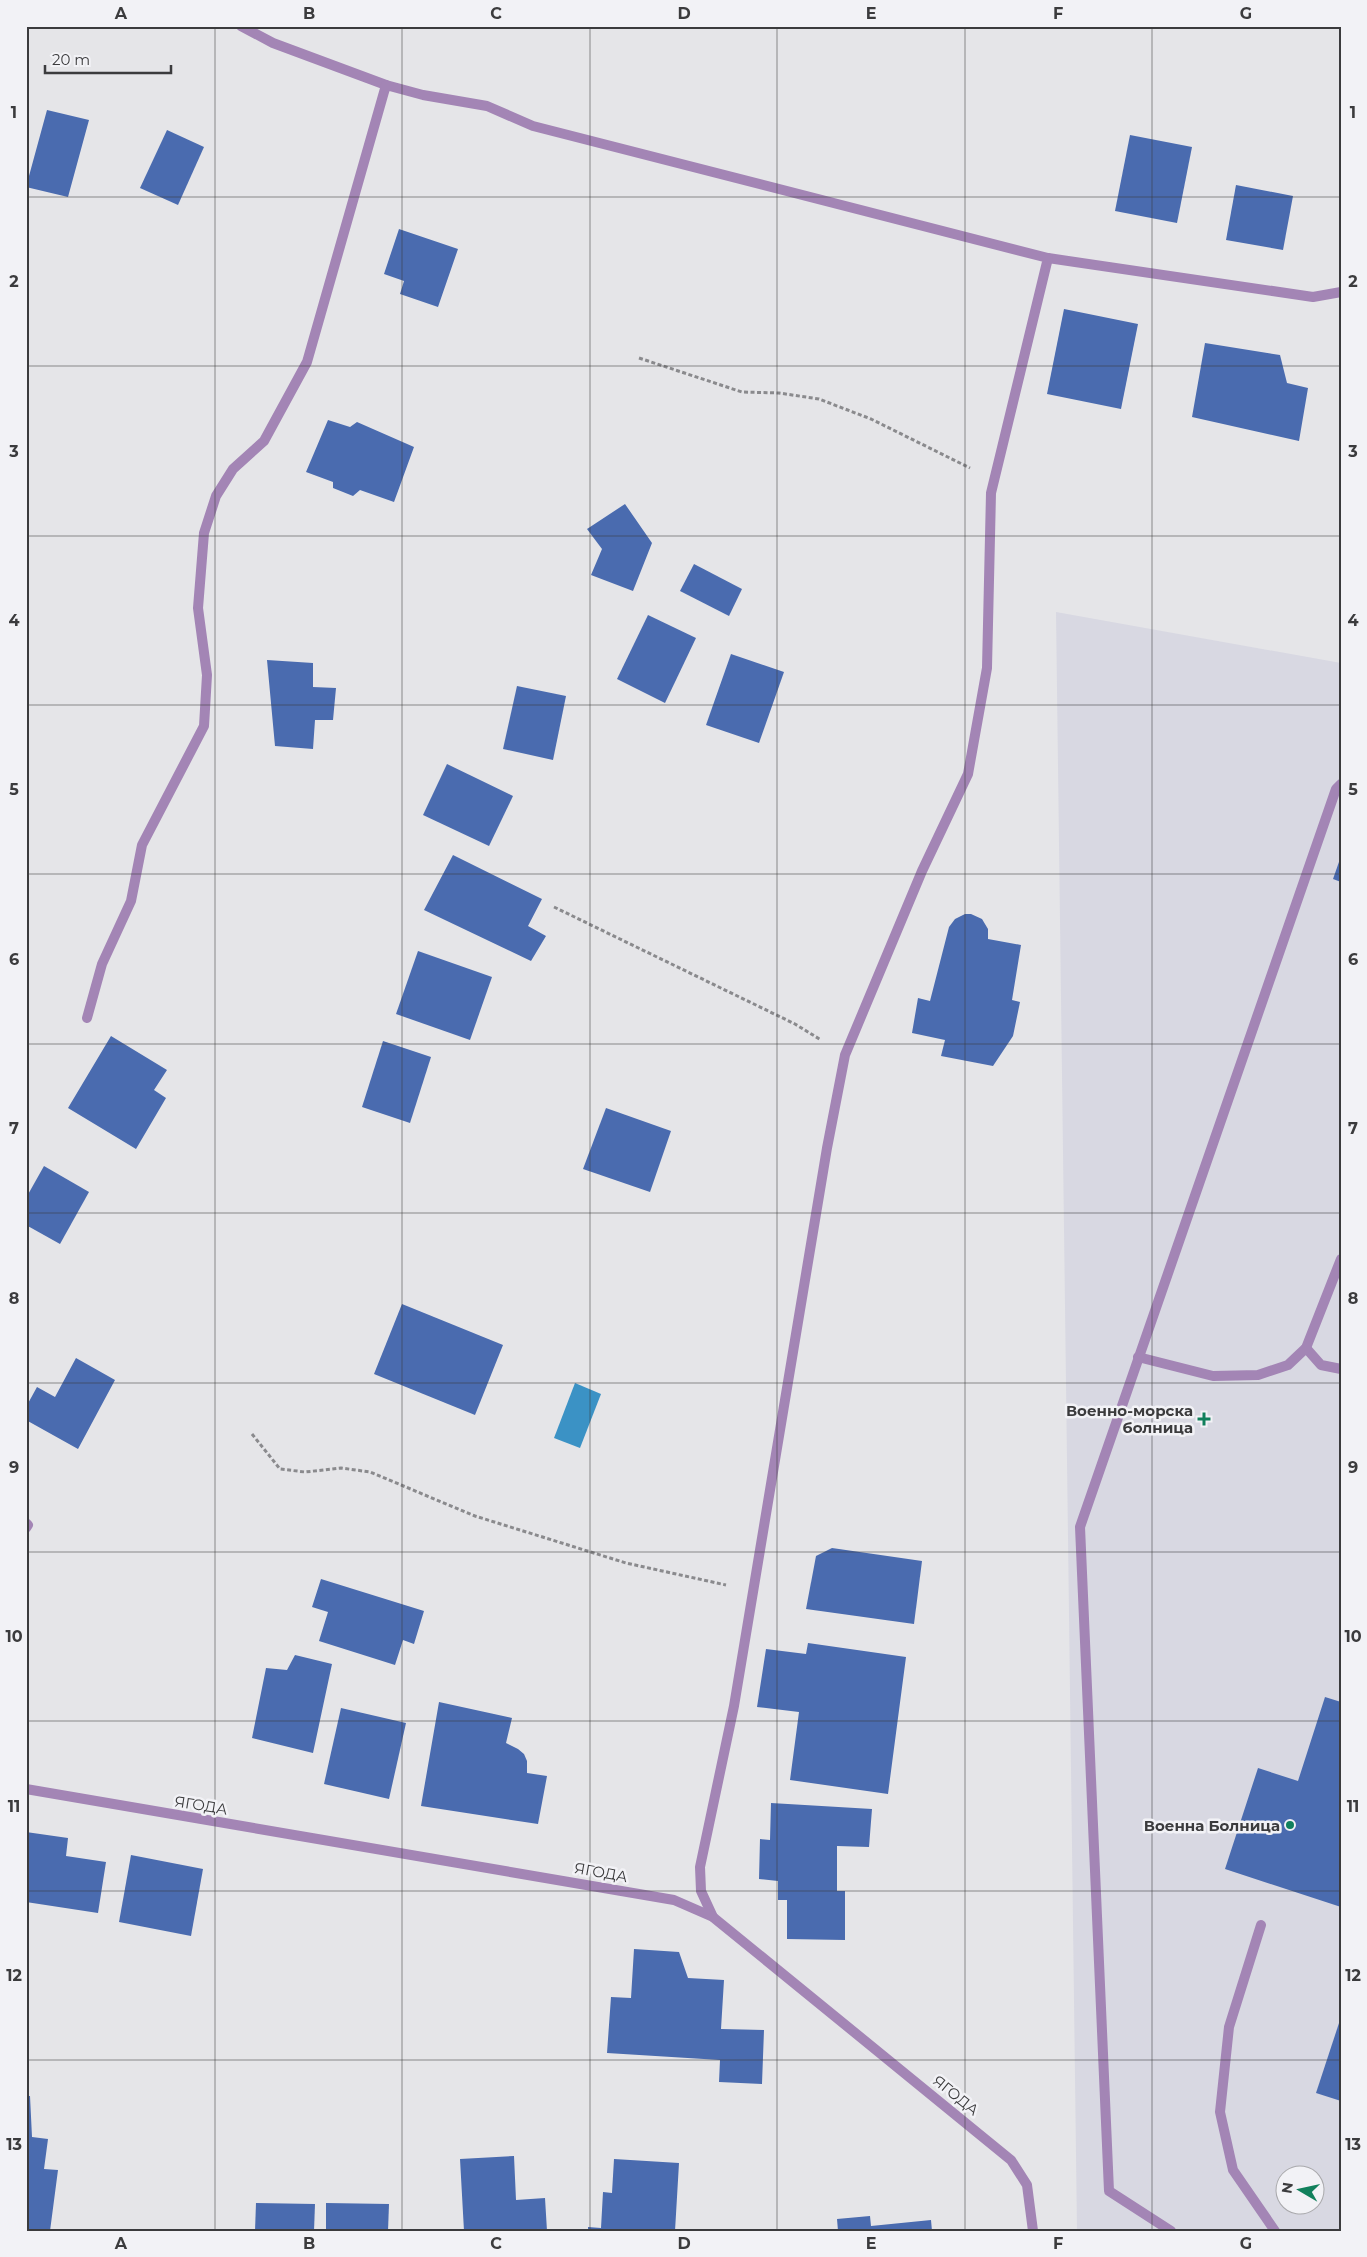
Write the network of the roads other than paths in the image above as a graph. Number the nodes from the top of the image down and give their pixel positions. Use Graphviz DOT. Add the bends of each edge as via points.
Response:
graph roads {
  1 [pos="241,26"];
  2 [pos="386,85"];
  3 [pos="1048,258"];
  4 [pos="1341,292"];
  5 [pos="1341,784"];
  6 [pos="87,1018"];
  7 [pos="1341,1259"];
  8 [pos="1306,1348"];
  9 [pos="1138,1357"];
  10 [pos="1341,1369"];
  11 [pos="26,1523"];
  12 [pos="26,1528"];
  13 [pos="26,1789"];
  14 [pos="713,1917"];
  15 [pos="1261,1925"];
  16 [pos="1033,2231"];
  17 [pos="1171,2231"];
  18 [pos="1275,2231"];
  1 -- 2 [label="street" via="273,43"];
  2 -- 3 [label="street" via="488,106 533,126"];
  2 -- 6 [label="street" via="307,362 264,441 234,469 216,496 204,533 198,608 207,675 204,726 142,845 131,901 102,964"];
  3 -- 4 [label="street" via="1313,297"];
  3 -- 14 [label="street" via="991,493 987,668 968,774 922,871 845,1055 734,1706 700,1867 701,1891"];
  5 -- 9 [label="street" via="1336,789"];
  7 -- 8 [label="street"];
  8 -- 9 [label="street" via="1288,1365 1258,1375 1213,1376"];
  8 -- 10 [label="street" via="1321,1364"];
  9 -- 17 [label="street" via="1080,1527 1109,2191"];
  11 -- 12 [label="street"];
  13 -- 14 [label="street, ЯГОДА" via="674,1900"];
  14 -- 16 [label="street, ЯГОДА" via="1012,2160 1026,2185"];
  15 -- 18 [label="street" via="1229,2027 1220,2112 1232,2170"];
}
